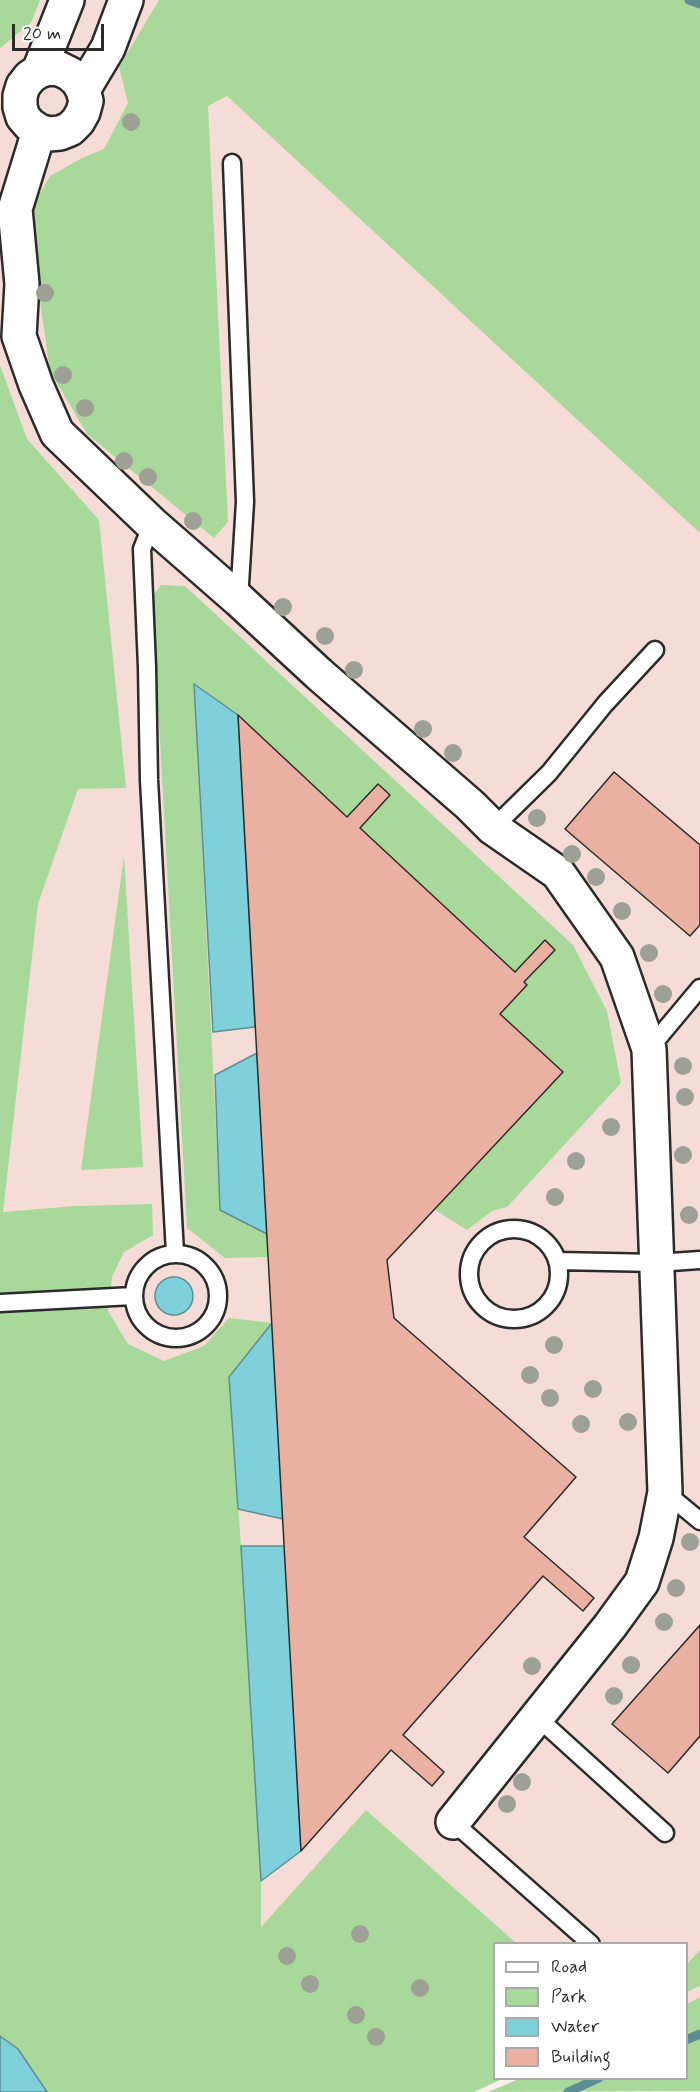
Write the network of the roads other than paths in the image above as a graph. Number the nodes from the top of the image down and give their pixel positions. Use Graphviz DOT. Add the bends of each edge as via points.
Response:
graph roads {
  1 [pos="67,0"];
  2 [pos="126,0"];
  3 [pos="39,72"];
  4 [pos="83,90"];
  5 [pos="39,131"];
  6 [pos="231,163"];
  7 [pos="152,524"];
  8 [pos="238,600"];
  9 [pos="655,651"];
  10 [pos="493,828"];
  11 [pos="700,988"];
  12 [pos="649,1049"];
  13 [pos="175,1253"];
  14 [pos="700,1260"];
  15 [pos="558,1261"];
  16 [pos="657,1263"];
  17 [pos="133,1296"];
  18 [pos="0,1303"];
  19 [pos="665,1492"];
  20 [pos="700,1521"];
  21 [pos="537,1717"];
  22 [pos="453,1822"];
  23 [pos="665,1833"];
  24 [pos="589,1942"];
  1 -- 3 [label="street"];
  2 -- 4 [label="street" via="108,48"];
  3 -- 4 [label="street" via="60,69 78,81"];
  3 -- 5 [label="street" via="23,86 20,107 23,117"];
  4 -- 5 [label="street" via="83,112 70,129 49,134"];
  5 -- 7 [label="street" via="15,209 22,285 19,336 57,433"];
  6 -- 8 [label="lane" via="245,502"];
  7 -- 8 [label="street"];
  7 -- 13 [label="lane" via="141,549 149,780"];
  8 -- 10 [label="street"];
  9 -- 10 [label="lane" via="549,773"];
  10 -- 12 [label="street" via="558,873 617,957"];
  11 -- 12 [label="lane"];
  12 -- 16 [label="street"];
  13 -- 17 [label="lane" via="150,1262 140,1273"];
  13 -- 17 [label="lane" via="201,1262 217,1284 219,1298 209,1323 198,1333 178,1339 163,1337 139,1317"];
  14 -- 16 [label="lane"];
  15 -- 15 [label="lane" via="540,1237 512,1229 497,1232 484,1240 469,1266 473,1295 495,1316 509,1320 538,1314 557,1291"];
  15 -- 16 [label="lane"];
  16 -- 19 [label="street"];
  17 -- 18 [label="lane"];
  19 -- 20 [label="lane"];
  19 -- 21 [label="street" via="642,1582"];
  21 -- 22 [label="street"];
  21 -- 23 [label="lane"];
  22 -- 24 [label="lane"];
}
